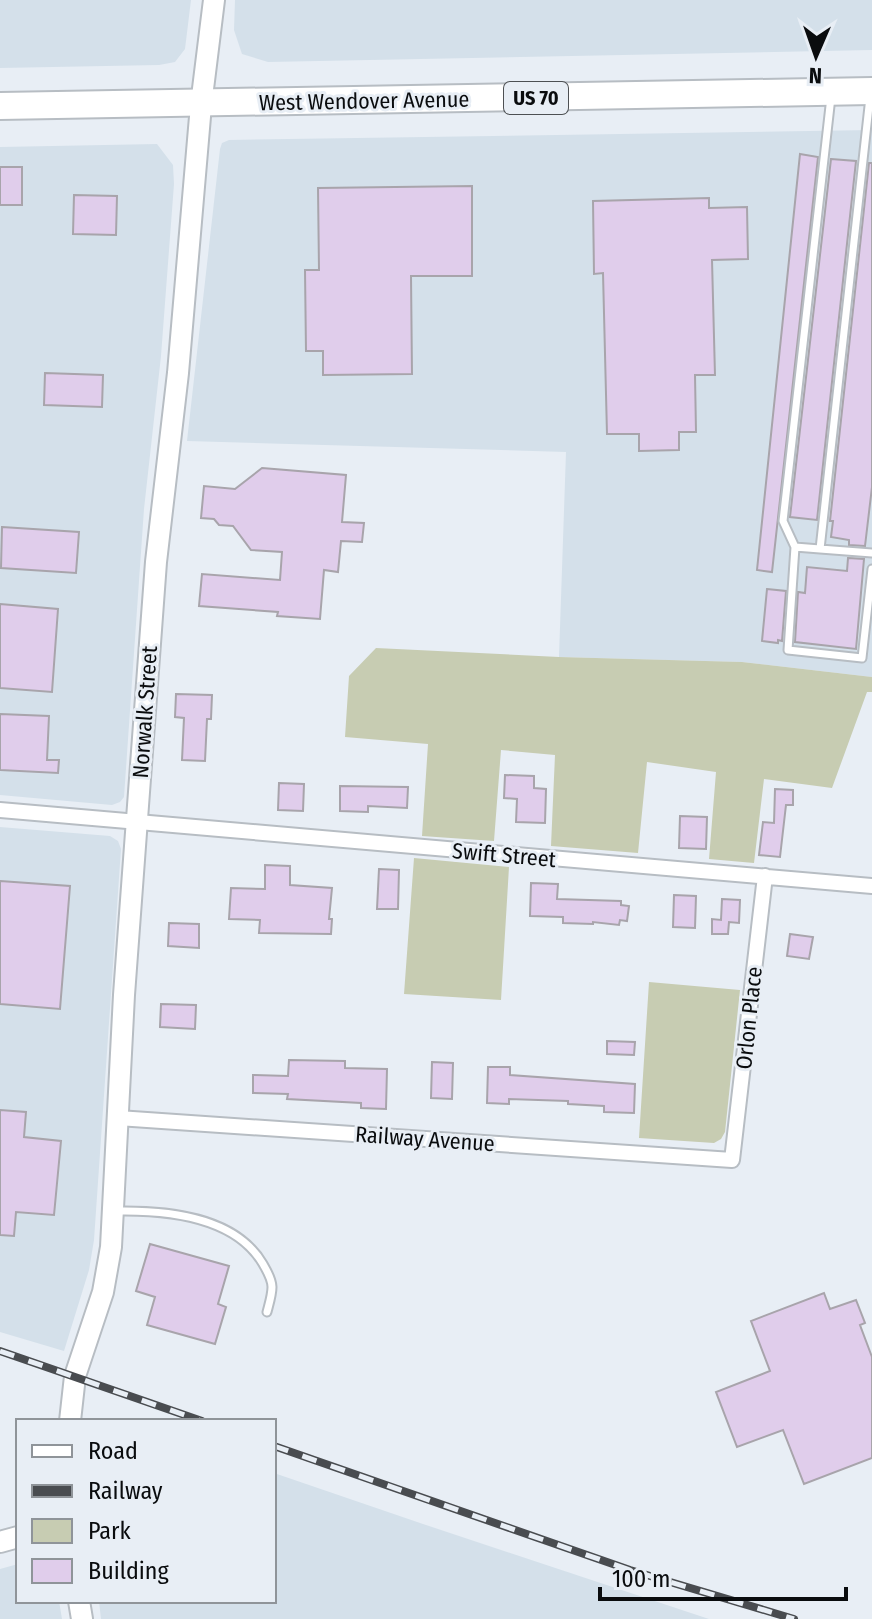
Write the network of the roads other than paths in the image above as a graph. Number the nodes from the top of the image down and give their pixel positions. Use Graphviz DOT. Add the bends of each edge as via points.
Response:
graph roads {
  1 [pos="214,0"];
  2 [pos="872,91"];
  3 [pos="831,92"];
  4 [pos="201,105"];
  5 [pos="0,106"];
  6 [pos="795,547"];
  7 [pos="820,549"];
  8 [pos="872,553"];
  9 [pos="872,569"];
  10 [pos="862,658"];
  11 [pos="872,662"];
  12 [pos="0,810"];
  13 [pos="137,824"];
  14 [pos="765,876"];
  15 [pos="872,886"];
  16 [pos="118,1118"];
  17 [pos="732,1160"];
  18 [pos="114,1211"];
  19 [pos="267,1312"];
  20 [pos="70,1419"];
  1 -- 4 [label="street, Norwalk Street"];
  2 -- 3 [label="highway, West Wendover Avenue / US 70"];
  2 -- 7 [label="lane"];
  3 -- 4 [label="highway, West Wendover Avenue / US 70"];
  3 -- 6 [label="lane" via="783,521"];
  4 -- 5 [label="highway, West Wendover Avenue / US 70"];
  4 -- 13 [label="street, Norwalk Street" via="156,562"];
  6 -- 7 [label="lane"];
  6 -- 10 [label="lane" via="788,650"];
  7 -- 8 [label="lane"];
  9 -- 10 [label="lane"];
  10 -- 11 [label="lane"];
  12 -- 13 [label="street, Swift Street"];
  13 -- 14 [label="street, Swift Street"];
  13 -- 16 [label="street, Norwalk Street"];
  14 -- 15 [label="street, Swift Street"];
  14 -- 17 [label="street, Orlon Place"];
  16 -- 17 [label="street, Railway Avenue"];
  16 -- 18 [label="street, Norwalk Street"];
  18 -- 19 [label="lane" via="161,1213 234,1233 251,1245 269,1275"];
  18 -- 20 [label="street, Norwalk Street" via="106,1281 75,1376"];
}
